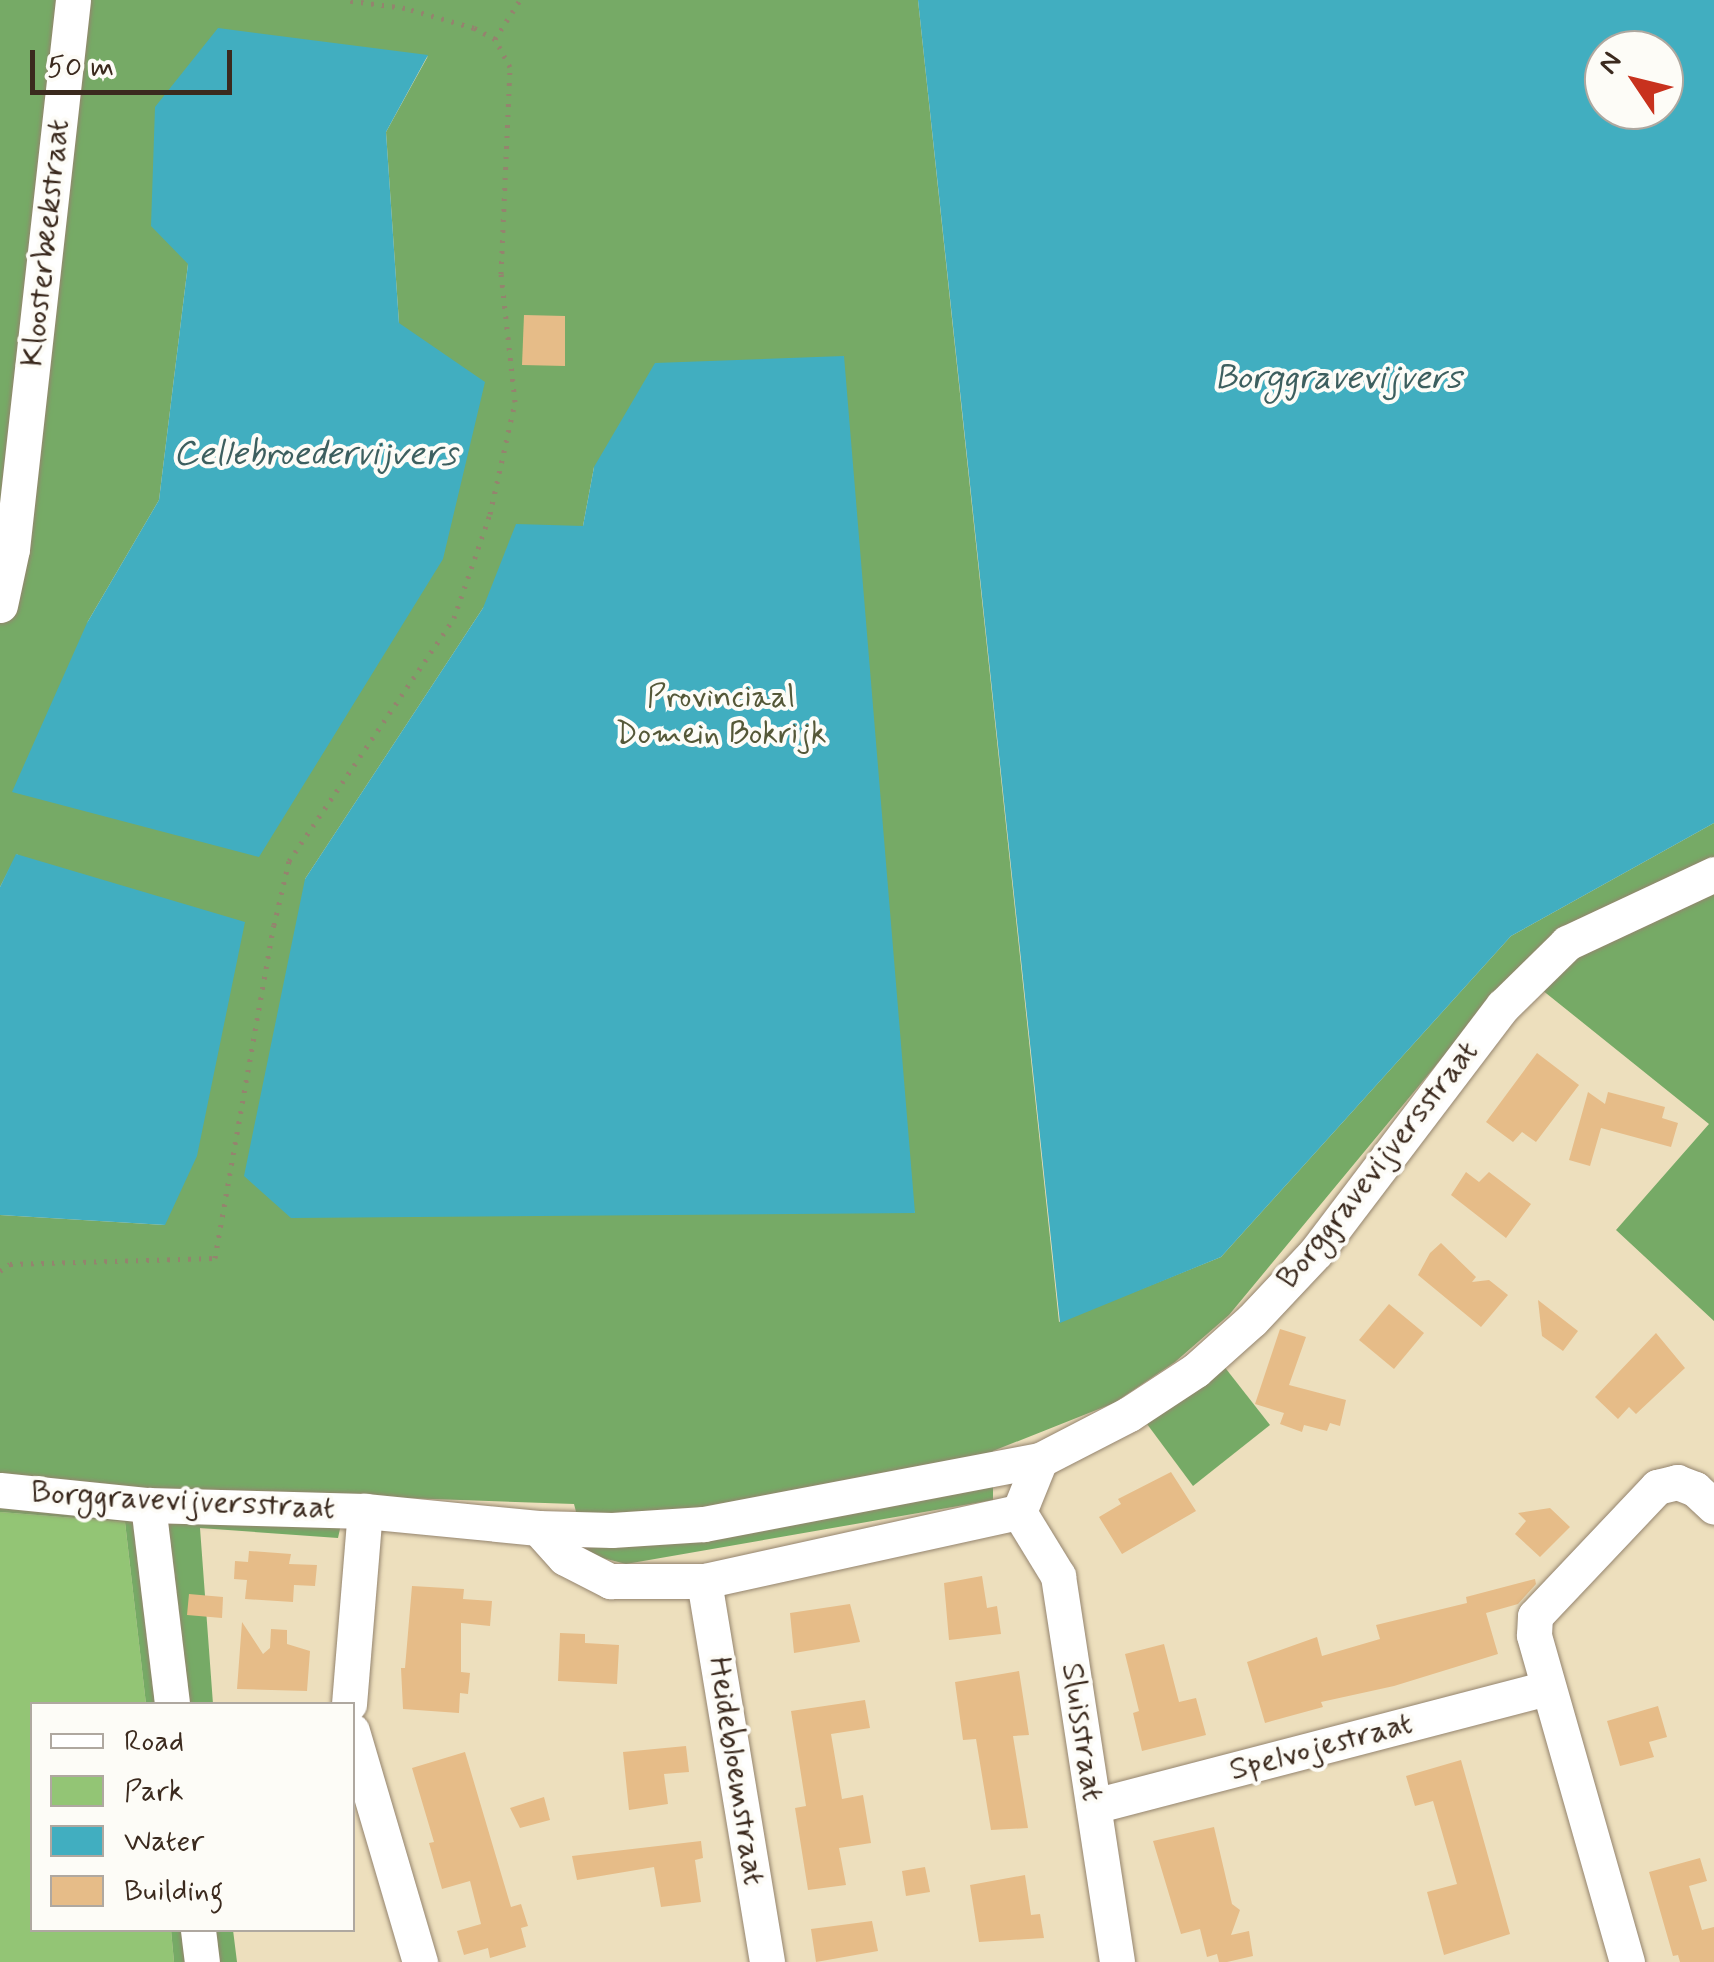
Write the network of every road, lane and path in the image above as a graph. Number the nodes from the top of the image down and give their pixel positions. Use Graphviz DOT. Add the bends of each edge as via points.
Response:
graph roads {
  1 [pos="73,0"];
  2 [pos="345,0"];
  3 [pos="520,0"];
  4 [pos="495,39"];
  5 [pos="0,605"];
  6 [pos="1714,874"];
  7 [pos="0,1271"];
  8 [pos="1040,1460"];
  9 [pos="0,1490"];
  10 [pos="148,1505"];
  11 [pos="1714,1507"];
  12 [pos="365,1511"];
  13 [pos="1019,1512"];
  14 [pos="538,1528"];
  15 [pos="704,1581"];
  16 [pos="1548,1688"];
  17 [pos="172,1702"];
  18 [pos="349,1702"];
  19 [pos="355,1741"];
  20 [pos="1094,1806"];
  21 [pos="198,1932"];
  22 [pos="202,1962"];
  23 [pos="420,1962"];
  24 [pos="767,1962"];
  25 [pos="1117,1962"];
  26 [pos="1627,1962"];
  1 -- 5 [label="street, Kloosterbeekstraat" via="12,548"];
  2 -- 4 [label="path" via="404,8"];
  3 -- 4 [label="path"];
  4 -- 7 [label="path" via="510,67 501,274 515,402 490,514 454,618 289,862 215,1258 10,1264"];
  6 -- 8 [label="street, Borggravevijversstraat" via="1566,944 1502,1006 1316,1252 1252,1320 1196,1370"];
  8 -- 13 [label="street"];
  8 -- 14 [label="street, Borggravevijversstraat" via="704,1524"];
  9 -- 10 [label="street, Borggravevijversstraat"];
  10 -- 12 [label="street, Borggravevijversstraat"];
  10 -- 17 [label="street"];
  11 -- 16 [label="street" via="1677,1482 1657,1487 1535,1616"];
  12 -- 14 [label="street, Borggravevijversstraat"];
  12 -- 18 [label="street, Borggravevijversstraat"];
  13 -- 15 [label="street"];
  13 -- 20 [label="street, Sluisstraat" via="1058,1576"];
  14 -- 15 [label="street" via="565,1558 610,1581"];
  15 -- 24 [label="street, Heidebloemstraat"];
  16 -- 20 [label="street, Spelvojestraat"];
  16 -- 26 [label="street"];
  19 -- 23 [label="street"];
  20 -- 25 [label="street, Sluisstraat"];
  21 -- 22 [label="street"];
}
